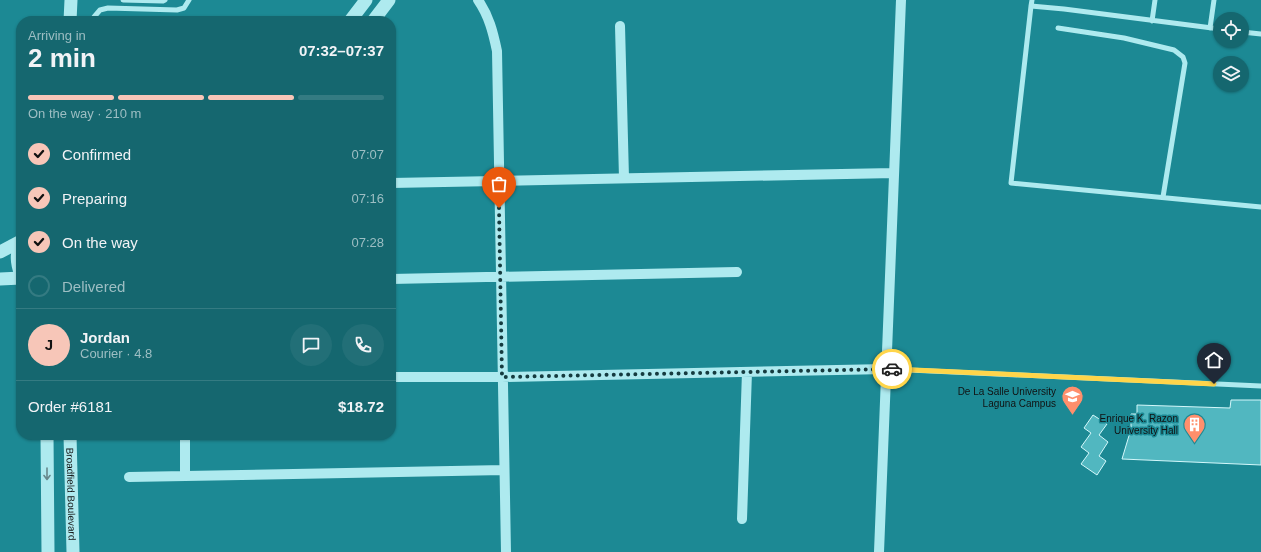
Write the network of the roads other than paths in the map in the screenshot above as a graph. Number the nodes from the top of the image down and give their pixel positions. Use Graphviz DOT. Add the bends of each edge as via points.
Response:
graph roads {
  1 [pos="71,0"];
  2 [pos="123,0"];
  3 [pos="165,0"];
  4 [pos="189,0"];
  5 [pos="366,0"];
  6 [pos="389,0"];
  7 [pos="478,0"];
  8 [pos="901,0"];
  9 [pos="1155,0"];
  10 [pos="1214,0"];
  11 [pos="1032,3"];
  12 [pos="70,16"];
  13 [pos="95,16"];
  14 [pos="354,16"];
  15 [pos="377,16"];
  16 [pos="1152,20"];
  17 [pos="620,26"];
  18 [pos="1058,28"];
  19 [pos="1210,28"];
  20 [pos="1213,28"];
  21 [pos="1249,33"];
  22 [pos="1261,34"];
  23 [pos="894,173"];
  24 [pos="624,178"];
  25 [pos="498,180"];
  26 [pos="396,183"];
  27 [pos="1163,197"];
  28 [pos="1261,207"];
  29 [pos="16,244"];
  30 [pos="0,252"];
  31 [pos="737,272"];
  32 [pos="500,276"];
  33 [pos="16,277"];
  34 [pos="0,279"];
  35 [pos="396,279"];
  36 [pos="887,369"];
  37 [pos="747,372"];
  38 [pos="502,377"];
  39 [pos="396,378"];
  40 [pos="1261,386"];
  41 [pos="47,440"];
  42 [pos="70,440"];
  43 [pos="185,440"];
  44 [pos="504,470"];
  45 [pos="185,476"];
  46 [pos="129,477"];
  47 [pos="742,519"];
  48 [pos="48,552"];
  49 [pos="73,552"];
  50 [pos="506,552"];
  51 [pos="879,552"];
  1 -- 12 [label="street"];
  2 -- 3 [label="lane"];
  4 -- 13 [label="lane" via="184,8 177,10 108,8 100,10"];
  5 -- 14 [label="street"];
  6 -- 15 [label="street"];
  7 -- 25 [label="street" via="489,20 497,51"];
  8 -- 23 [label="street"];
  9 -- 16 [label="lane"];
  10 -- 19 [label="lane"];
  11 -- 16 [label="lane"];
  11 -- 27 [label="lane" via="1011,183"];
  16 -- 19 [label="lane"];
  17 -- 24 [label="street"];
  18 -- 27 [label="lane" via="1124,38 1174,50 1182,57 1184,63"];
  19 -- 20 [label="lane"];
  21 -- 22 [label="lane"];
  23 -- 24 [label="street"];
  23 -- 36 [label="street"];
  24 -- 25 [label="street"];
  25 -- 26 [label="street"];
  25 -- 32 [label="street"];
  27 -- 28 [label="lane"];
  29 -- 30 [label="street"];
  31 -- 32 [label="street"];
  32 -- 35 [label="street"];
  32 -- 38 [label="street"];
  33 -- 34 [label="street"];
  36 -- 37 [label="street"];
  36 -- 40 [label="lane"];
  36 -- 51 [label="street"];
  37 -- 38 [label="street"];
  37 -- 47 [label="street"];
  38 -- 39 [label="street"];
  38 -- 44 [label="street"];
  41 -- 48 [label="street, one-way"];
  42 -- 49 [label="street, Broadfield Boulevard"];
  43 -- 45 [label="street"];
  44 -- 45 [label="street"];
  44 -- 50 [label="street"];
  45 -- 46 [label="street"];
}
